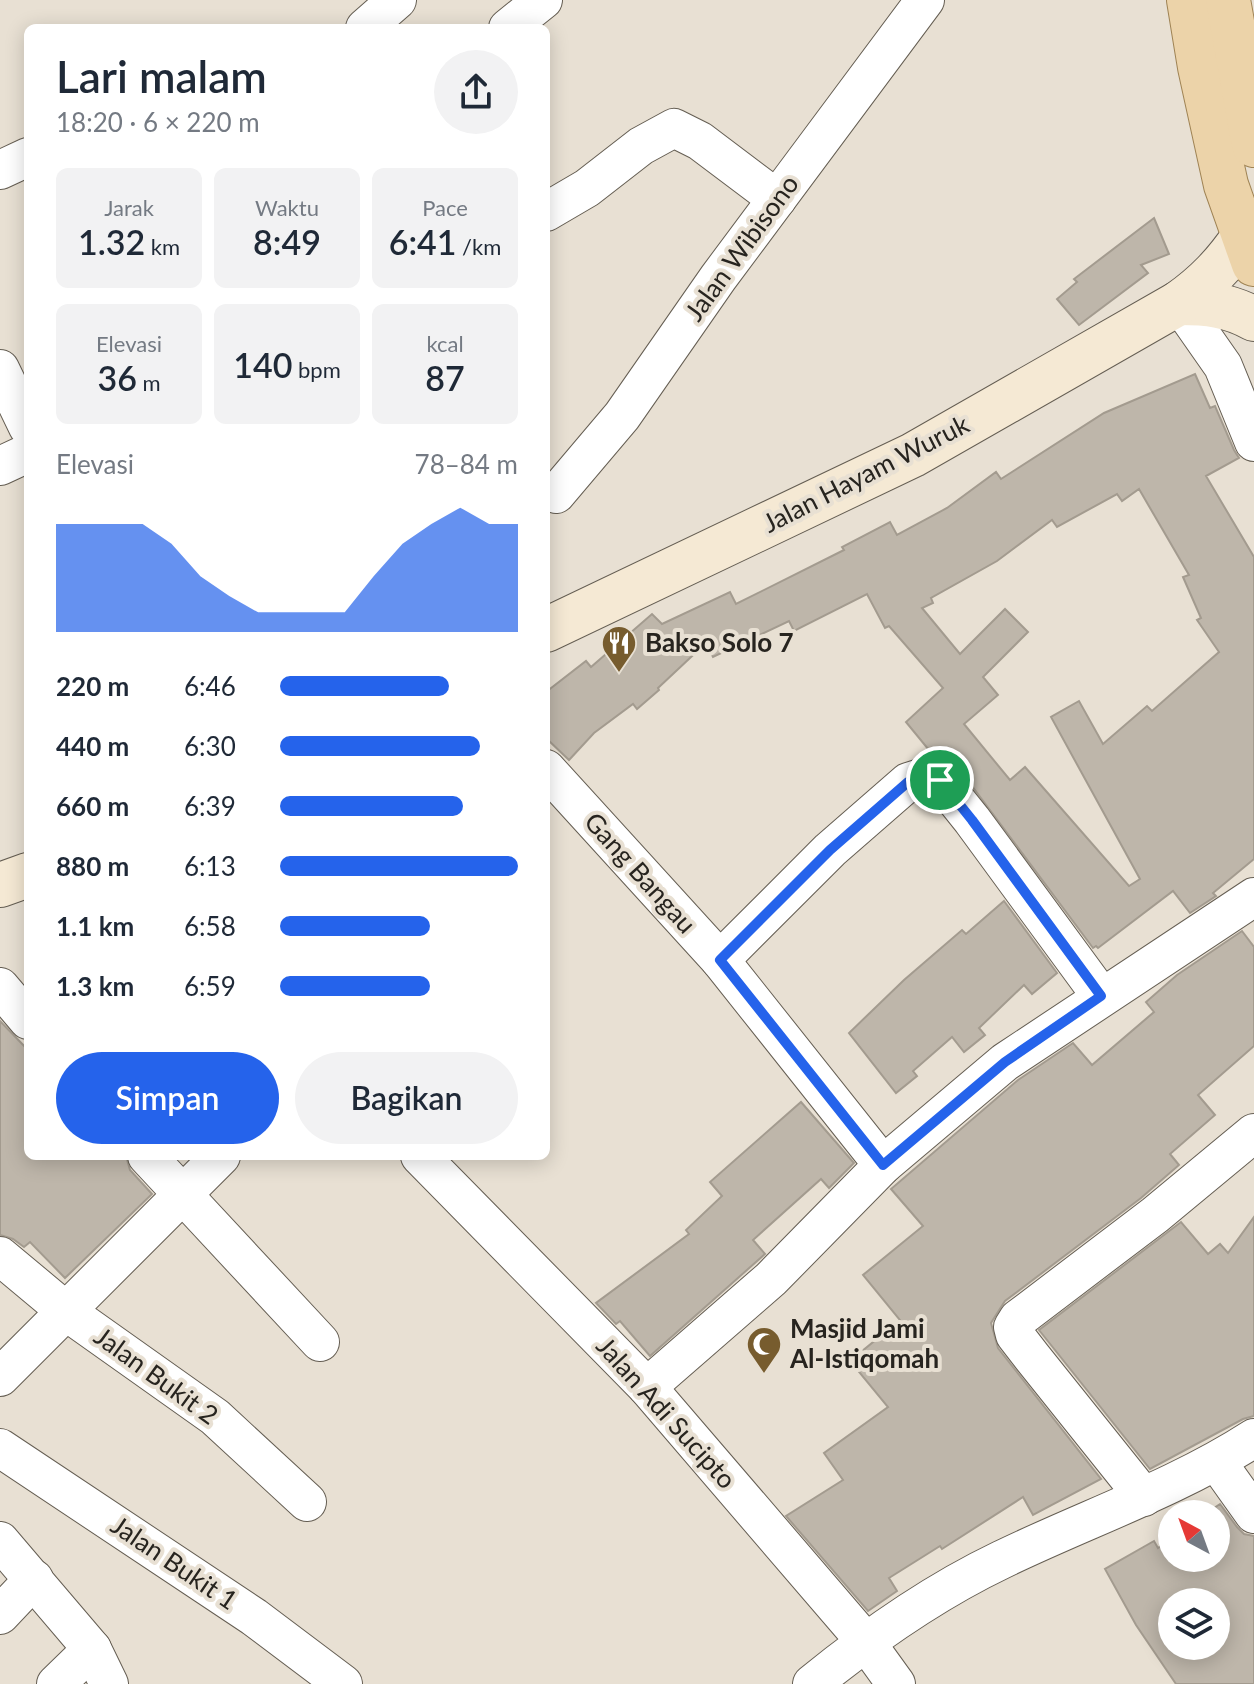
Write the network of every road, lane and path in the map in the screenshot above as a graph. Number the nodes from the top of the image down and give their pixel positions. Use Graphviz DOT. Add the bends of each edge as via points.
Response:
graph roads {
  1 [pos="397,0"];
  2 [pos="543,0"];
  3 [pos="925,0"];
  4 [pos="1189,0"];
  5 [pos="1228,0"];
  6 [pos="370,24"];
  7 [pos="513,24"];
  8 [pos="1254,145"];
  9 [pos="24,159"];
  10 [pos="0,170"];
  11 [pos="777,199"];
  12 [pos="550,210"];
  13 [pos="1249,250"];
  14 [pos="1179,303"];
  15 [pos="1254,319"];
  16 [pos="0,369"];
  17 [pos="24,419"];
  18 [pos="1254,442"];
  19 [pos="24,455"];
  20 [pos="0,466"];
  21 [pos="556,494"];
  22 [pos="550,628"];
  23 [pos="550,773"];
  24 [pos="24,876"];
  25 [pos="0,885"];
  26 [pos="1254,897"];
  27 [pos="720,960"];
  28 [pos="0,987"];
  29 [pos="1101,996"];
  30 [pos="24,1015"];
  31 [pos="1254,1133"];
  32 [pos="150,1160"];
  33 [pos="217,1160"];
  34 [pos="424,1160"];
  35 [pos="883,1165"];
  36 [pos="182,1196"];
  37 [pos="0,1256"];
  38 [pos="67,1312"];
  39 [pos="320,1342"];
  40 [pos="0,1377"];
  41 [pos="647,1387"];
  42 [pos="1254,1438"];
  43 [pos="0,1448"];
  44 [pos="1217,1462"];
  45 [pos="1144,1497"];
  46 [pos="307,1502"];
  47 [pos="1254,1514"];
  48 [pos="0,1541"];
  49 [pos="34,1579"];
  50 [pos="0,1615"];
  51 [pos="865,1641"];
  52 [pos="92,1649"];
  53 [pos="56,1684"];
  54 [pos="109,1684"];
  55 [pos="343,1684"];
  56 [pos="812,1684"];
  57 [pos="896,1684"];
  1 -- 6 [label="street"];
  2 -- 7 [label="street"];
  3 -- 11 [label="street, Jalan Wibisono"];
  4 -- 13 [label="main road" via="1226,185"];
  5 -- 8 [label="main road"];
  9 -- 10 [label="street"];
  11 -- 12 [label="street" via="700,141 674,128"];
  11 -- 21 [label="street, Jalan Wibisono" via="622,416"];
  13 -- 14 [label="street, Jalan Hayam Wuruk" via="1226,262"];
  14 -- 15 [label="street" via="1208,303"];
  14 -- 18 [label="street" via="1223,366"];
  14 -- 22 [label="street, Jalan Hayam Wuruk" via="913,455"];
  16 -- 17 [label="street"];
  19 -- 20 [label="street"];
  23 -- 27 [label="street, Gang Bangau"];
  24 -- 25 [label="street"];
  26 -- 29 [label="street"];
  27 -- 29 [label="street" via="841,840 908,782 930,775 972,820"];
  27 -- 35 [label="street, Gang Bangau"];
  28 -- 30 [label="street"];
  29 -- 35 [label="street" via="1005,1062"];
  31 -- 45 [label="street" via="1013,1327"];
  32 -- 36 [label="street"];
  33 -- 36 [label="street"];
  34 -- 41 [label="street, Jalan Adi Sucipto"];
  35 -- 41 [label="street" via="771,1279"];
  36 -- 38 [label="street"];
  36 -- 39 [label="street"];
  37 -- 38 [label="street, Jalan Bukit 2"];
  38 -- 40 [label="street"];
  38 -- 46 [label="street, Jalan Bukit 2" via="215,1417"];
  41 -- 51 [label="street, Jalan Adi Sucipto"];
  42 -- 44 [label="street"];
  43 -- 55 [label="street, Jalan Bukit 1" via="254,1617"];
  44 -- 45 [label="street"];
  44 -- 47 [label="street"];
  45 -- 51 [label="street" via="1000,1560"];
  48 -- 49 [label="street"];
  49 -- 50 [label="street"];
  49 -- 52 [label="street"];
  51 -- 56 [label="street"];
  51 -- 57 [label="street, Jalan Adi Sucipto"];
  52 -- 53 [label="street"];
  52 -- 54 [label="street"];
}
